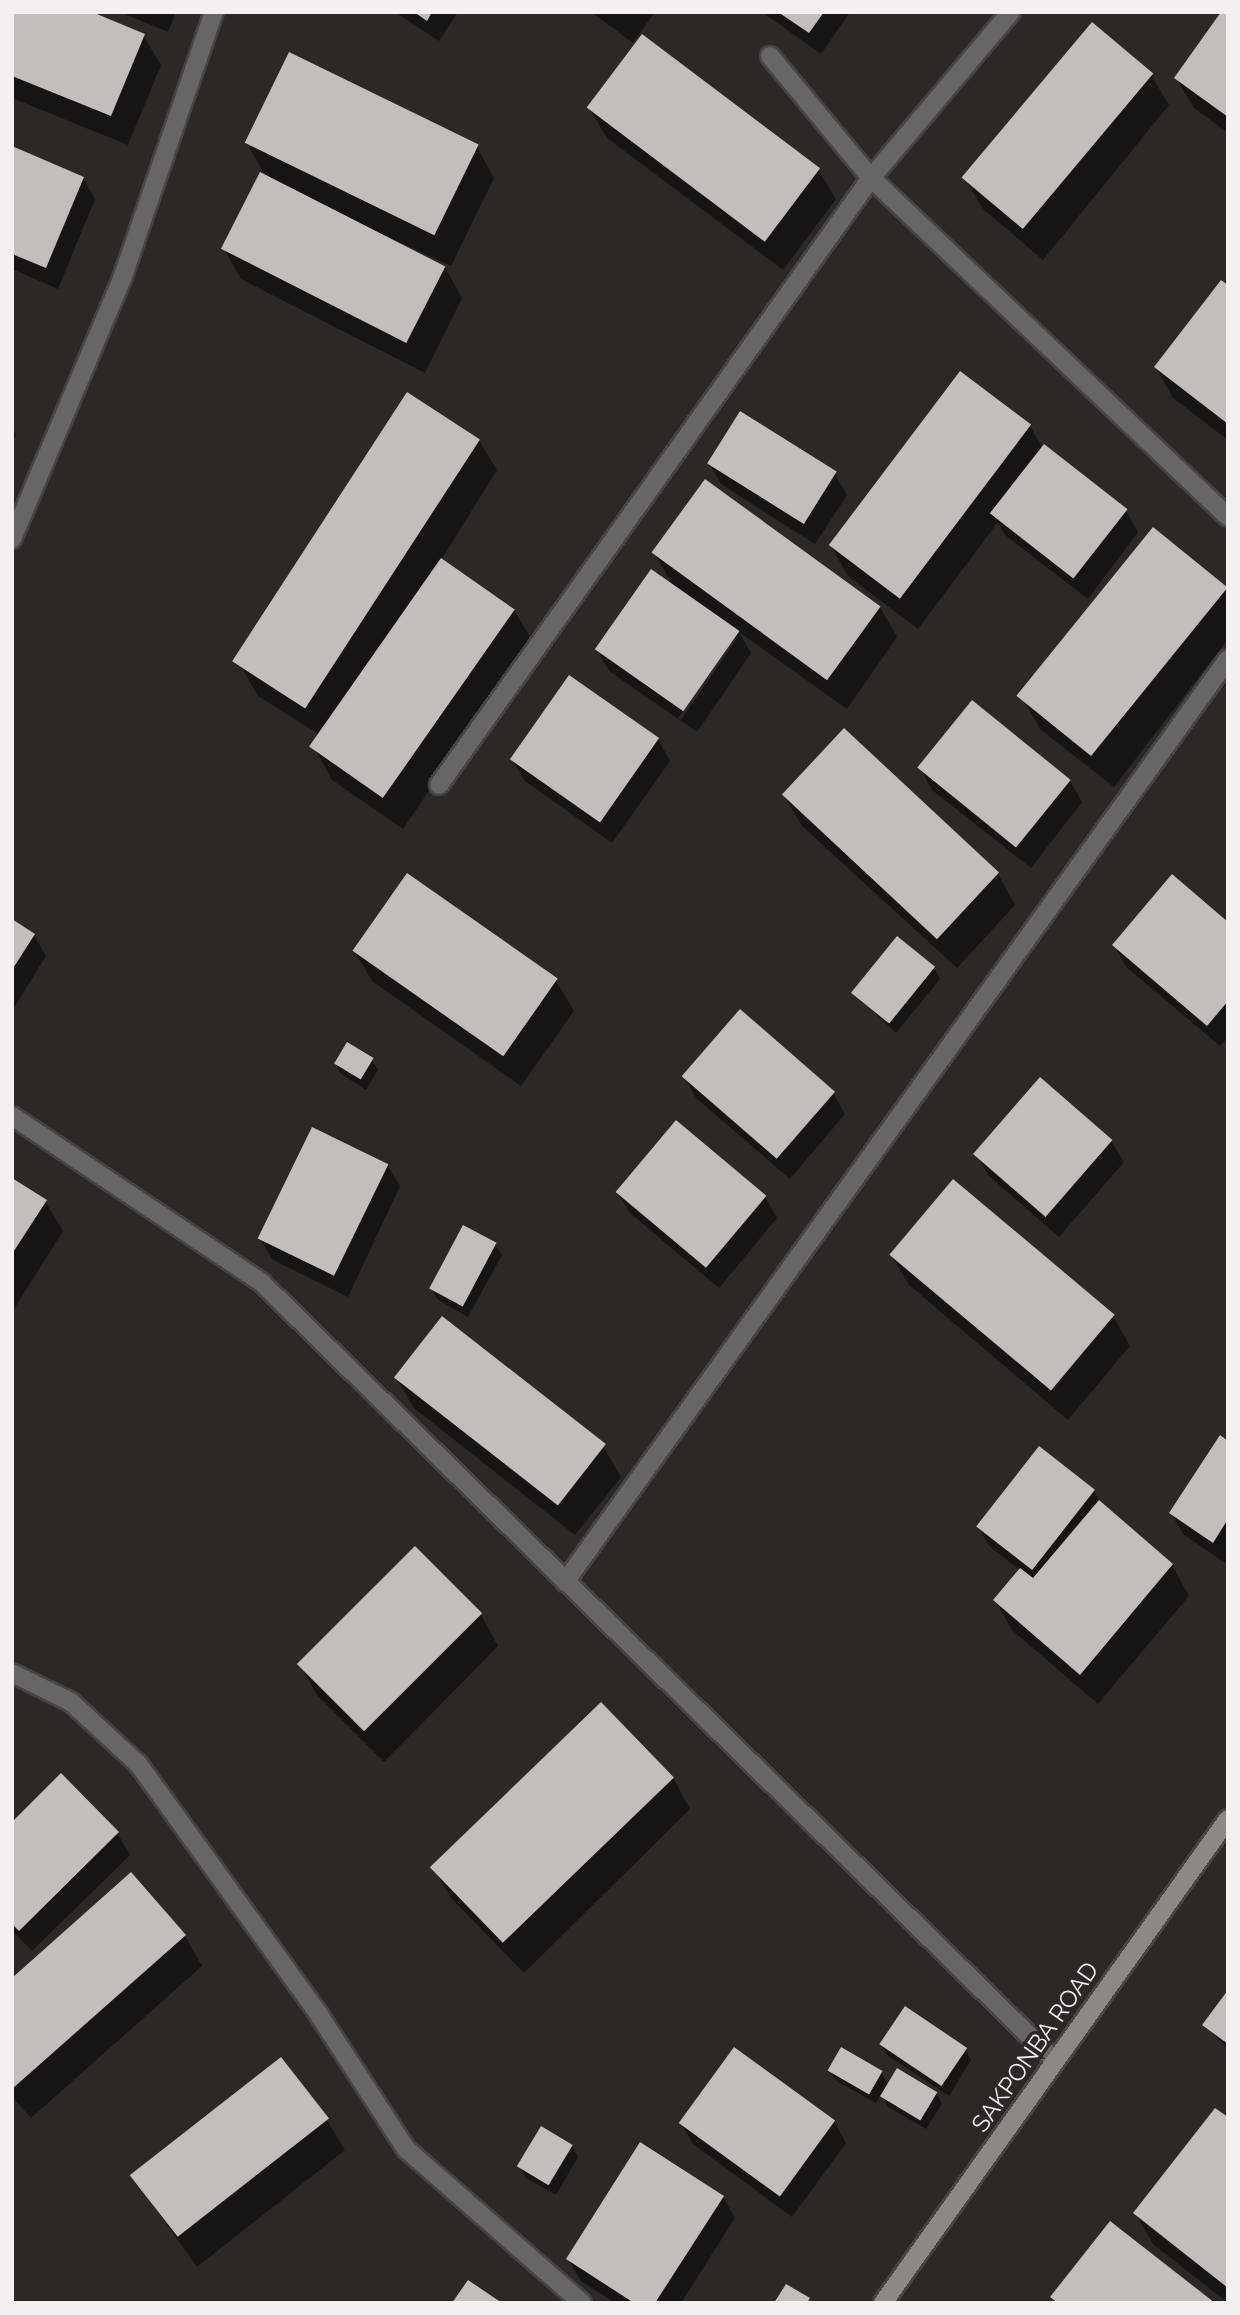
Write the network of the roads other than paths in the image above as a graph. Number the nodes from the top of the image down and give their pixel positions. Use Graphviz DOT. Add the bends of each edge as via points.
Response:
graph roads {
  1 [pos="214,12"];
  2 [pos="1012,12"];
  3 [pos="770,56"];
  4 [pos="871,178"];
  5 [pos="1228,517"];
  6 [pos="12,539"];
  7 [pos="1228,659"];
  8 [pos="439,785"];
  9 [pos="12,1116"];
  10 [pos="565,1582"];
  11 [pos="12,1674"];
  12 [pos="1228,1819"];
  13 [pos="1055,2061"];
  14 [pos="582,2303"];
  15 [pos="883,2303"];
  1 -- 6 [label="street" via="123,276"];
  2 -- 4 [label="street"];
  3 -- 4 [label="street"];
  4 -- 5 [label="street"];
  4 -- 8 [label="street"];
  7 -- 10 [label="street"];
  9 -- 10 [label="street" via="262,1283"];
  10 -- 13 [label="street"];
  11 -- 14 [label="street" via="71,1702 139,1765 319,2015 406,2149"];
  12 -- 13 [label="main road, SAKPONBA ROAD"];
  13 -- 15 [label="main road, SAKPONBA ROAD"];
}
